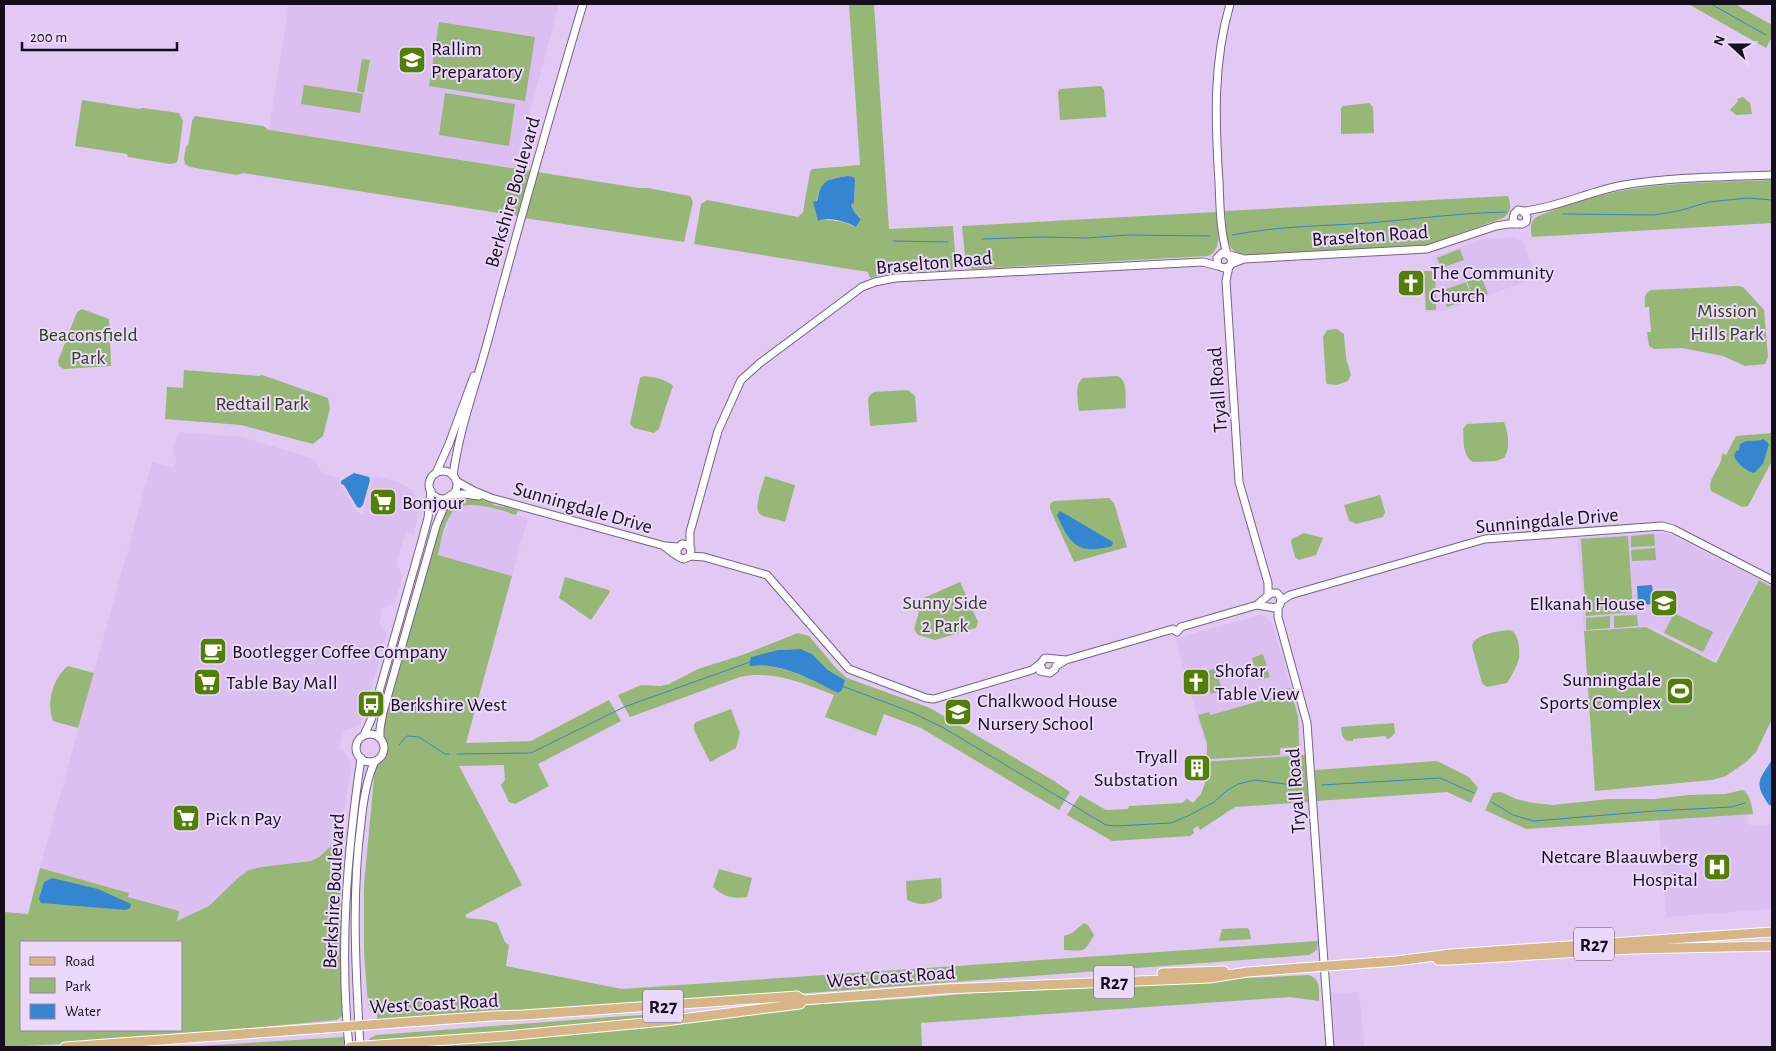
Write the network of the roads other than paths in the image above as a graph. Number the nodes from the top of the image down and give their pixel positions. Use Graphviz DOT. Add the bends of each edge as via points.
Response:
graph roads {
  1 [pos="579,4"];
  2 [pos="583,4"];
  3 [pos="1230,4"];
  4 [pos="565,62"];
  5 [pos="1772,175"];
  6 [pos="1542,209"];
  7 [pos="1525,211"];
  8 [pos="1513,215"];
  9 [pos="1527,220"];
  10 [pos="1517,224"];
  11 [pos="1496,226"];
  12 [pos="1223,255"];
  13 [pos="1244,259"];
  14 [pos="1203,262"];
  15 [pos="1230,265"];
  16 [pos="1219,266"];
  17 [pos="1226,281"];
  18 [pos="490,331"];
  19 [pos="436,473"];
  20 [pos="455,478"];
  21 [pos="431,491"];
  22 [pos="450,496"];
  23 [pos="492,498"];
  24 [pos="690,532"];
  25 [pos="679,548"];
  26 [pos="690,551"];
  27 [pos="428,553"];
  28 [pos="1772,580"];
  29 [pos="1273,600"];
  30 [pos="399,623"];
  31 [pos="1051,658"];
  32 [pos="1066,660"];
  33 [pos="1040,664"];
  34 [pos="1056,666"];
  35 [pos="1032,670"];
  36 [pos="1043,672"];
  37 [pos="364,735"];
  38 [pos="380,738"];
  39 [pos="361,758"];
  40 [pos="375,760"];
  41 [pos="1772,932"];
  42 [pos="1772,946"];
  43 [pos="1416,959"];
  44 [pos="1325,966"];
  45 [pos="803,1000"];
  46 [pos="359,1024"];
  47 [pos="346,1026"];
  48 [pos="65,1047"];
  49 [pos="349,1047"];
  50 [pos="360,1047"];
  51 [pos="1330,1047"];
  1 -- 4 [label="street, Berkshire Boulevard"];
  2 -- 4 [label="street, Berkshire Boulevard"];
  3 -- 12 [label="street" via="1216,82"];
  4 -- 18 [label="street, Berkshire Boulevard"];
  5 -- 6 [label="street" via="1625,185"];
  6 -- 7 [label="street"];
  6 -- 9 [label="street"];
  7 -- 8 [label="street" via="1518,210"];
  7 -- 9 [label="street"];
  8 -- 10 [label="street"];
  8 -- 11 [label="street, Braselton Road"];
  9 -- 10 [label="street"];
  10 -- 11 [label="street, Braselton Road"];
  11 -- 13 [label="street, Braselton Road" via="1428,249"];
  12 -- 13 [label="street, Braselton Road"];
  12 -- 14 [label="street, Braselton Road"];
  12 -- 15 [label="street" via="1232,259"];
  12 -- 16 [label="street" via="1216,261"];
  13 -- 15 [label="street, Braselton Road"];
  14 -- 16 [label="street, Braselton Road"];
  14 -- 24 [label="street, Braselton Road" via="895,278 862,287 741,380 718,431"];
  15 -- 16 [label="street" via="1225,268"];
  15 -- 17 [label="street, Tryall Road"];
  16 -- 17 [label="street, Tryall Road"];
  17 -- 29 [label="street, Tryall Road" via="1239,482"];
  18 -- 19 [label="street, Berkshire Boulevard"];
  18 -- 20 [label="street, Berkshire Boulevard" via="461,434"];
  19 -- 20 [label="street" via="445,471"];
  19 -- 21 [label="street" via="429,482"];
  20 -- 22 [label="street" via="456,489"];
  20 -- 23 [label="street, Sunningdale Drive" via="466,488"];
  21 -- 22 [label="street" via="438,498"];
  21 -- 30 [label="street" via="426,525"];
  22 -- 23 [label="street, Sunningdale Drive" via="468,494"];
  22 -- 27 [label="street"];
  23 -- 25 [label="street, Sunningdale Drive"];
  24 -- 25 [label="street, Braselton Road"];
  24 -- 26 [label="street, Braselton Road"];
  25 -- 26 [label="street"];
  25 -- 26 [label="street" via="682,559 687,559"];
  26 -- 35 [label="street" via="767,575 849,669 926,698 934,699"];
  27 -- 30 [label="street" via="407,614"];
  27 -- 38 [label="street" via="383,712"];
  28 -- 29 [label="street, Sunningdale Drive" via="1662,526 1486,539"];
  29 -- 32 [label="street, Sunningdale Drive" via="1181,627 1175,624 1173,629"];
  29 -- 44 [label="street, Tryall Road" via="1307,723"];
  30 -- 37 [label="street"];
  31 -- 32 [label="street"];
  31 -- 33 [label="street" via="1045,658"];
  31 -- 34 [label="street"];
  32 -- 34 [label="street"];
  33 -- 35 [label="street"];
  33 -- 36 [label="street"];
  34 -- 36 [label="street" via="1050,674"];
  35 -- 36 [label="street"];
  37 -- 38 [label="street"];
  37 -- 39 [label="street" via="356,746"];
  38 -- 40 [label="street" via="384,750"];
  39 -- 40 [label="street"];
  39 -- 47 [label="street, Berkshire Boulevard" via="346,892"];
  40 -- 46 [label="street, Berkshire Boulevard" via="366,792 356,875 354,935"];
  41 -- 43 [label="main road, R27" via="1460,953"];
  42 -- 43 [label="main road, R27"];
  43 -- 44 [label="main road, R27"];
  44 -- 45 [label="main road, West Coast Road / R27" via="1210,978 981,987"];
  44 -- 51 [label="street, Tryall Road"];
  45 -- 46 [label="main road, West Coast Road / R27" via="797,996"];
  45 -- 50 [label="main road, West Coast Road / R27" via="800,1004 664,1021"];
  46 -- 47 [label="main road, West Coast Road / R27"];
  46 -- 50 [label="street, Berkshire Boulevard"];
  47 -- 48 [label="main road, West Coast Road / R27"];
  47 -- 49 [label="street, Berkshire Boulevard"];
  49 -- 50 [label="main road, West Coast Road / R27"];
}
